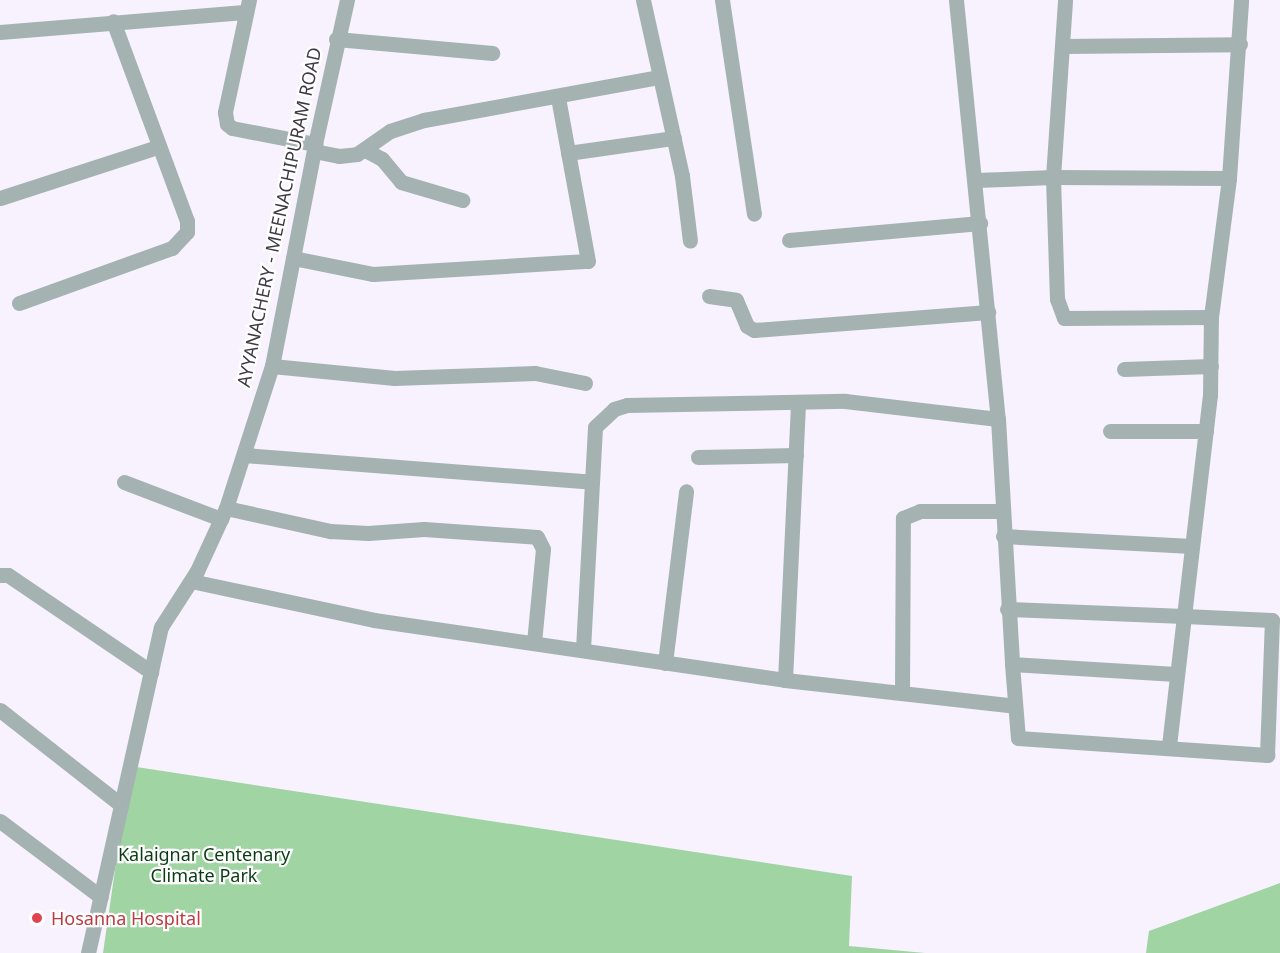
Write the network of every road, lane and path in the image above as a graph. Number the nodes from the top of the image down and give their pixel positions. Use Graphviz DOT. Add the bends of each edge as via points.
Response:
graph roads {
  1 [pos="347,0"];
  2 [pos="658,0"];
  3 [pos="722,0"];
  4 [pos="956,0"];
  5 [pos="1065,0"];
  6 [pos="1240,0"];
  7 [pos="644,5"];
  8 [pos="246,6"];
  9 [pos="113,21"];
  10 [pos="0,32"];
  11 [pos="336,39"];
  12 [pos="1240,44"];
  13 [pos="1063,46"];
  14 [pos="492,53"];
  15 [pos="658,77"];
  16 [pos="558,97"];
  17 [pos="674,138"];
  18 [pos="157,147"];
  19 [pos="314,148"];
  20 [pos="365,150"];
  21 [pos="568,153"];
  22 [pos="1053,177"];
  23 [pos="1228,178"];
  24 [pos="976,180"];
  25 [pos="0,198"];
  26 [pos="462,200"];
  27 [pos="754,214"];
  28 [pos="980,223"];
  29 [pos="690,240"];
  30 [pos="789,240"];
  31 [pos="293,258"];
  32 [pos="709,296"];
  33 [pos="19,303"];
  34 [pos="988,312"];
  35 [pos="1211,317"];
  36 [pos="272,366"];
  37 [pos="1211,366"];
  38 [pos="1124,369"];
  39 [pos="585,382"];
  40 [pos="798,405"];
  41 [pos="998,419"];
  42 [pos="1110,431"];
  43 [pos="1206,431"];
  44 [pos="244,455"];
  45 [pos="796,455"];
  46 [pos="698,457"];
  47 [pos="124,482"];
  48 [pos="592,482"];
  49 [pos="686,491"];
  50 [pos="1003,510"];
  51 [pos="223,513"];
  52 [pos="1003,536"];
  53 [pos="1192,546"];
  54 [pos="0,575"];
  55 [pos="191,580"];
  56 [pos="1007,609"];
  57 [pos="1184,616"];
  58 [pos="534,643"];
  59 [pos="583,650"];
  60 [pos="665,663"];
  61 [pos="1012,664"];
  62 [pos="151,672"];
  63 [pos="1176,674"];
  64 [pos="785,680"];
  65 [pos="902,693"];
  66 [pos="1015,706"];
  67 [pos="0,710"];
  68 [pos="1169,746"];
  69 [pos="121,805"];
  70 [pos="0,821"];
  71 [pos="101,897"];
  72 [pos="88,953"];
  1 -- 11 [label="street, AYYANACHERY - MEENACHIPURAM ROAD"];
  2 -- 7 [label="street"];
  3 -- 27 [label="street"];
  4 -- 24 [label="street"];
  5 -- 13 [label="street"];
  6 -- 12 [label="street"];
  7 -- 15 [label="street"];
  8 -- 9 [label="street"];
  8 -- 19 [label="street" via="225,112 227,124"];
  9 -- 10 [label="street"];
  9 -- 18 [label="street"];
  11 -- 14 [label="street"];
  11 -- 19 [label="street, AYYANACHERY - MEENACHIPURAM ROAD"];
  12 -- 13 [label="street"];
  12 -- 23 [label="street"];
  13 -- 22 [label="street"];
  15 -- 16 [label="street"];
  15 -- 17 [label="street"];
  16 -- 20 [label="street" via="403,125"];
  16 -- 21 [label="street"];
  17 -- 21 [label="street"];
  17 -- 29 [label="street"];
  18 -- 25 [label="street"];
  18 -- 33 [label="street" via="187,221 182,241"];
  19 -- 20 [label="street" via="339,156"];
  19 -- 31 [label="street, AYYANACHERY - MEENACHIPURAM ROAD"];
  20 -- 26 [label="street" via="382,159 401,182"];
  21 -- 31 [label="street" via="588,261 373,274"];
  22 -- 23 [label="street"];
  22 -- 24 [label="street"];
  22 -- 35 [label="street" via="1057,299 1064,318"];
  23 -- 35 [label="street"];
  24 -- 28 [label="street"];
  28 -- 30 [label="street"];
  28 -- 34 [label="street"];
  31 -- 36 [label="street, AYYANACHERY - MEENACHIPURAM ROAD"];
  32 -- 34 [label="street" via="736,300 747,326 754,330"];
  34 -- 41 [label="street"];
  35 -- 37 [label="street"];
  36 -- 39 [label="street" via="394,378 535,373"];
  36 -- 44 [label="street, AYYANACHERY - MEENACHIPURAM ROAD"];
  37 -- 38 [label="street"];
  37 -- 43 [label="street"];
  40 -- 41 [label="street" via="876,402"];
  40 -- 45 [label="street"];
  40 -- 48 [label="street" via="627,405 614,409 595,427"];
  41 -- 50 [label="street"];
  42 -- 43 [label="street"];
  43 -- 53 [label="street"];
  44 -- 48 [label="street"];
  44 -- 51 [label="street, AYYANACHERY - MEENACHIPURAM ROAD"];
  45 -- 46 [label="street"];
  45 -- 64 [label="street"];
  47 -- 51 [label="street"];
  48 -- 59 [label="street"];
  49 -- 60 [label="street"];
  50 -- 52 [label="street"];
  50 -- 65 [label="street" via="921,511 903,518"];
  51 -- 55 [label="street, AYYANACHERY - MEENACHIPURAM ROAD"];
  51 -- 58 [label="street" via="330,531 424,529 537,537 543,549"];
  52 -- 53 [label="street"];
  52 -- 56 [label="street"];
  53 -- 57 [label="street"];
  54 -- 62 [label="street" via="8,575"];
  55 -- 58 [label="street" via="374,621"];
  55 -- 62 [label="street, AYYANACHERY - MEENACHIPURAM ROAD" via="161,627"];
  56 -- 57 [label="street"];
  56 -- 61 [label="street"];
  57 -- 63 [label="street"];
  57 -- 68 [label="street" via="1272,620 1267,755"];
  58 -- 59 [label="street"];
  59 -- 60 [label="street"];
  60 -- 64 [label="street"];
  61 -- 63 [label="street"];
  61 -- 66 [label="street"];
  62 -- 69 [label="street, AYYANACHERY - MEENACHIPURAM ROAD"];
  63 -- 68 [label="street"];
  64 -- 65 [label="street"];
  65 -- 66 [label="street"];
  66 -- 68 [label="street" via="1018,738"];
  67 -- 69 [label="street"];
  69 -- 71 [label="street, AYYANACHERY - MEENACHIPURAM ROAD"];
  70 -- 71 [label="street"];
  71 -- 72 [label="street, AYYANACHERY - MEENACHIPURAM ROAD"];
}
